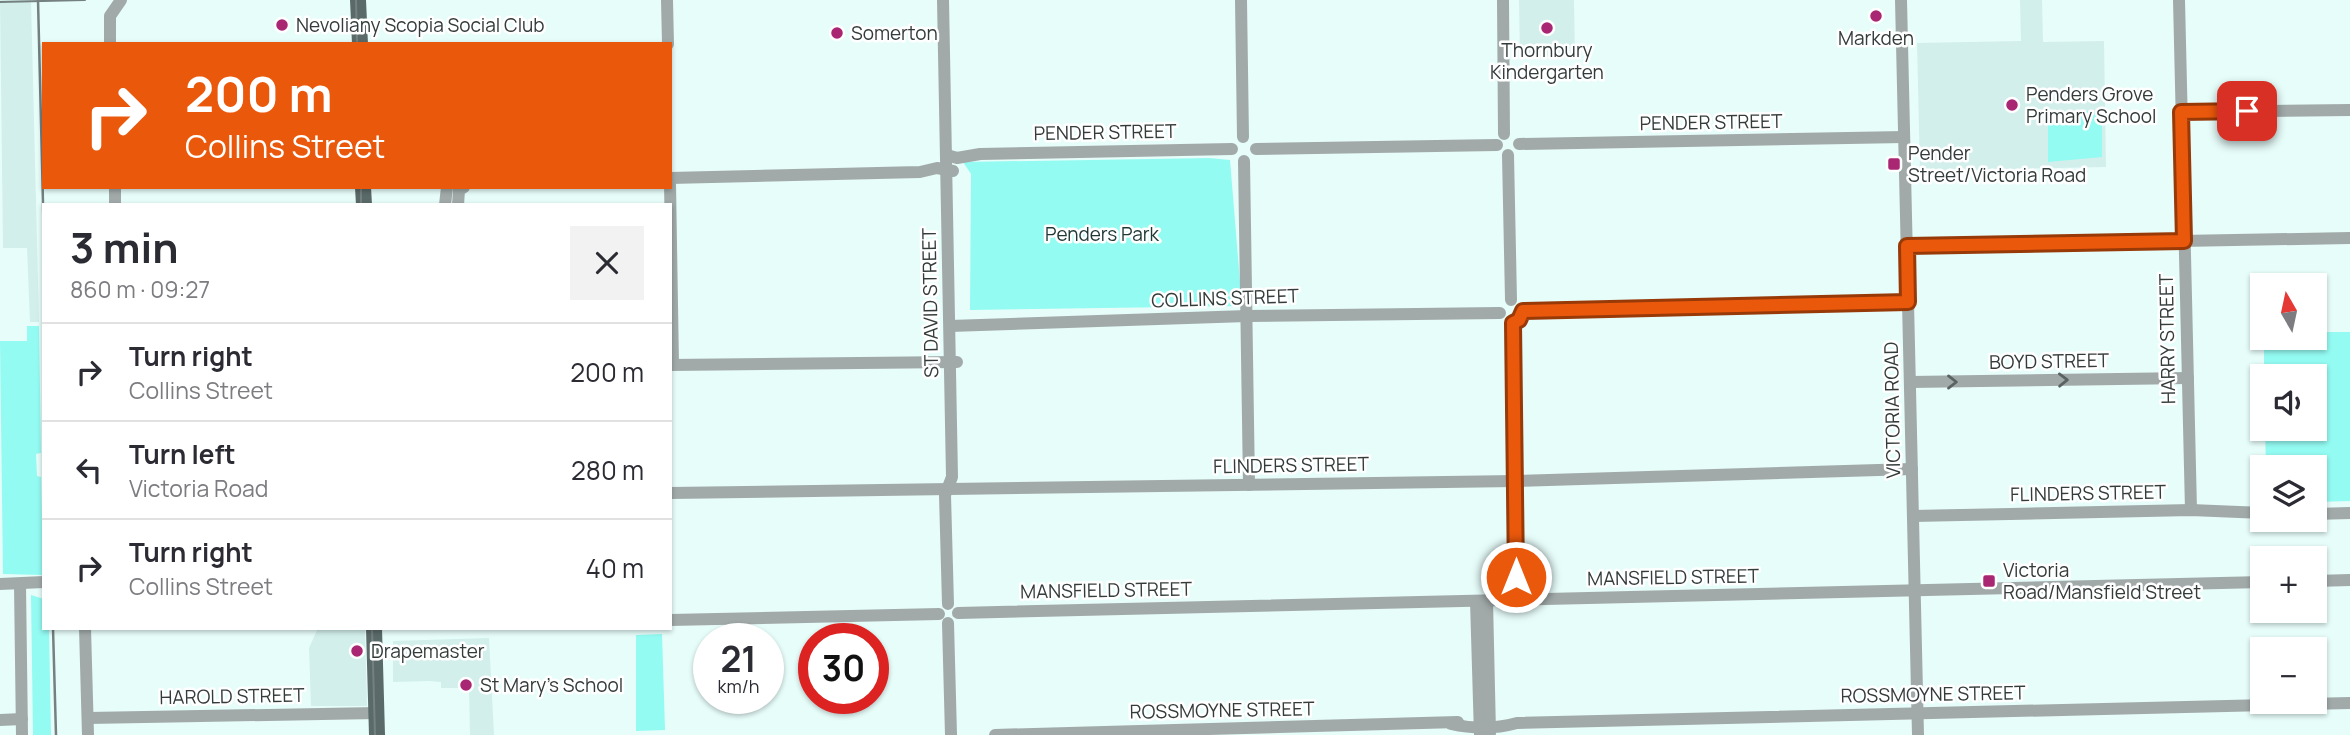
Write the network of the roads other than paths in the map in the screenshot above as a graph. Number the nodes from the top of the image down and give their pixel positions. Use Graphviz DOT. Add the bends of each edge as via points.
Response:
graph roads {
  1 [pos="125,0"];
  2 [pos="358,0"];
  3 [pos="667,0"];
  4 [pos="943,0"];
  5 [pos="951,0"];
  6 [pos="1241,0"];
  7 [pos="1503,0"];
  8 [pos="1901,0"];
  9 [pos="2179,0"];
  10 [pos="110,40"];
  11 [pos="360,42"];
  12 [pos="668,42"];
  13 [pos="2350,110"];
  14 [pos="2181,112"];
  15 [pos="1504,134"];
  16 [pos="1243,137"];
  17 [pos="1904,137"];
  18 [pos="1497,145"];
  19 [pos="1519,145"];
  20 [pos="1232,149"];
  21 [pos="1256,149"];
  22 [pos="1508,155"];
  23 [pos="1244,161"];
  24 [pos="950,163"];
  25 [pos="672,178"];
  26 [pos="2350,238"];
  27 [pos="2184,241"];
  28 [pos="1907,246"];
  29 [pos="1511,300"];
  30 [pos="1908,302"];
  31 [pos="1523,311"];
  32 [pos="1500,313"];
  33 [pos="1247,316"];
  34 [pos="1513,323"];
  35 [pos="953,326"];
  36 [pos="954,362"];
  37 [pos="672,364"];
  38 [pos="2188,378"];
  39 [pos="1910,382"];
  40 [pos="1912,469"];
  41 [pos="1515,481"];
  42 [pos="1249,485"];
  43 [pos="954,489"];
  44 [pos="672,493"];
  45 [pos="2191,510"];
  46 [pos="2250,512"];
  47 [pos="2350,513"];
  48 [pos="2327,514"];
  49 [pos="1913,516"];
  50 [pos="2350,580"];
  51 [pos="2327,581"];
  52 [pos="42,582"];
  53 [pos="2250,582"];
  54 [pos="0,584"];
  55 [pos="20,585"];
  56 [pos="1915,590"];
  57 [pos="1516,600"];
  58 [pos="1481,601"];
  59 [pos="948,614"];
  60 [pos="672,620"];
  61 [pos="85,630"];
  62 [pos="374,630"];
  63 [pos="2350,703"];
  64 [pos="377,713"];
  65 [pos="1918,713"];
  66 [pos="88,718"];
  67 [pos="22,719"];
  68 [pos="0,720"];
  69 [pos="1485,727"];
  70 [pos="22,735"];
  71 [pos="88,735"];
  72 [pos="377,735"];
  73 [pos="951,735"];
  74 [pos="995,735"];
  75 [pos="1919,735"];
  1 -- 10 [label="street" via="110,16"];
  2 -- 11 [label="main road"];
  3 -- 12 [label="street"];
  4 -- 24 [label="street, ST DAVID STREET"];
  5 -- 24 [label="street, ST DAVID STREET"];
  6 -- 16 [label="street"];
  7 -- 15 [label="street"];
  8 -- 17 [label="street, VICTORIA ROAD"];
  9 -- 14 [label="street, HARRY STREET"];
  13 -- 14 [label="street"];
  14 -- 27 [label="street, HARRY STREET"];
  15 -- 18 [label="street"];
  15 -- 19 [label="street" via="1514,136"];
  16 -- 20 [label="street"];
  16 -- 21 [label="street"];
  17 -- 19 [label="street, PENDER STREET"];
  17 -- 28 [label="street, VICTORIA ROAD"];
  18 -- 21 [label="street"];
  18 -- 22 [label="street" via="1499,152"];
  19 -- 22 [label="street"];
  20 -- 23 [label="street" via="1236,159"];
  20 -- 24 [label="street, PENDER STREET" via="980,154"];
  21 -- 23 [label="street"];
  22 -- 29 [label="street"];
  23 -- 33 [label="street"];
  24 -- 25 [label="street, PENDER STREET" via="920,172"];
  24 -- 35 [label="street, ST DAVID STREET"];
  26 -- 27 [label="street"];
  27 -- 28 [label="street"];
  27 -- 38 [label="street, HARRY STREET"];
  28 -- 30 [label="street, VICTORIA ROAD"];
  29 -- 31 [label="street"];
  29 -- 32 [label="street"];
  30 -- 31 [label="street"];
  30 -- 39 [label="street, VICTORIA ROAD"];
  31 -- 34 [label="street"];
  32 -- 33 [label="street, COLLINS STREET"];
  32 -- 34 [label="street"];
  33 -- 35 [label="street, COLLINS STREET"];
  33 -- 42 [label="street"];
  34 -- 41 [label="street"];
  35 -- 36 [label="street, ST DAVID STREET"];
  36 -- 37 [label="street"];
  36 -- 43 [label="street, ST DAVID STREET"];
  39 -- 38 [label="street, BOYD STREET, one-way"];
  38 -- 45 [label="street, HARRY STREET"];
  39 -- 40 [label="street, VICTORIA ROAD"];
  40 -- 41 [label="street, FLINDERS STREET"];
  40 -- 49 [label="street, VICTORIA ROAD"];
  41 -- 42 [label="street, FLINDERS STREET"];
  41 -- 57 [label="street"];
  42 -- 43 [label="street, FLINDERS STREET"];
  43 -- 44 [label="street, FLINDERS STREET"];
  43 -- 59 [label="street, ST DAVID STREET" via="945,495"];
  45 -- 46 [label="street, FLINDERS STREET"];
  45 -- 49 [label="street, FLINDERS STREET"];
  47 -- 48 [label="street"];
  49 -- 56 [label="street, VICTORIA ROAD"];
  50 -- 51 [label="street"];
  52 -- 55 [label="street"];
  53 -- 56 [label="street, MANSFIELD STREET"];
  54 -- 55 [label="street"];
  55 -- 67 [label="street"];
  56 -- 57 [label="street, MANSFIELD STREET"];
  56 -- 65 [label="street, VICTORIA ROAD"];
  57 -- 58 [label="street, MANSFIELD STREET"];
  58 -- 59 [label="street, MANSFIELD STREET"];
  58 -- 69 [label="street"];
  59 -- 60 [label="street, MANSFIELD STREET"];
  59 -- 73 [label="street, ST DAVID STREET"];
  61 -- 66 [label="street"];
  62 -- 64 [label="main road"];
  63 -- 65 [label="street, ROSSMOYNE STREET"];
  64 -- 66 [label="street, HAROLD STREET"];
  64 -- 72 [label="main road"];
  65 -- 69 [label="street, ROSSMOYNE STREET"];
  65 -- 75 [label="street, VICTORIA ROAD"];
  66 -- 71 [label="street"];
  67 -- 68 [label="street"];
  67 -- 70 [label="street"];
  69 -- 74 [label="street, ROSSMOYNE STREET" via="1451,724"];
}
